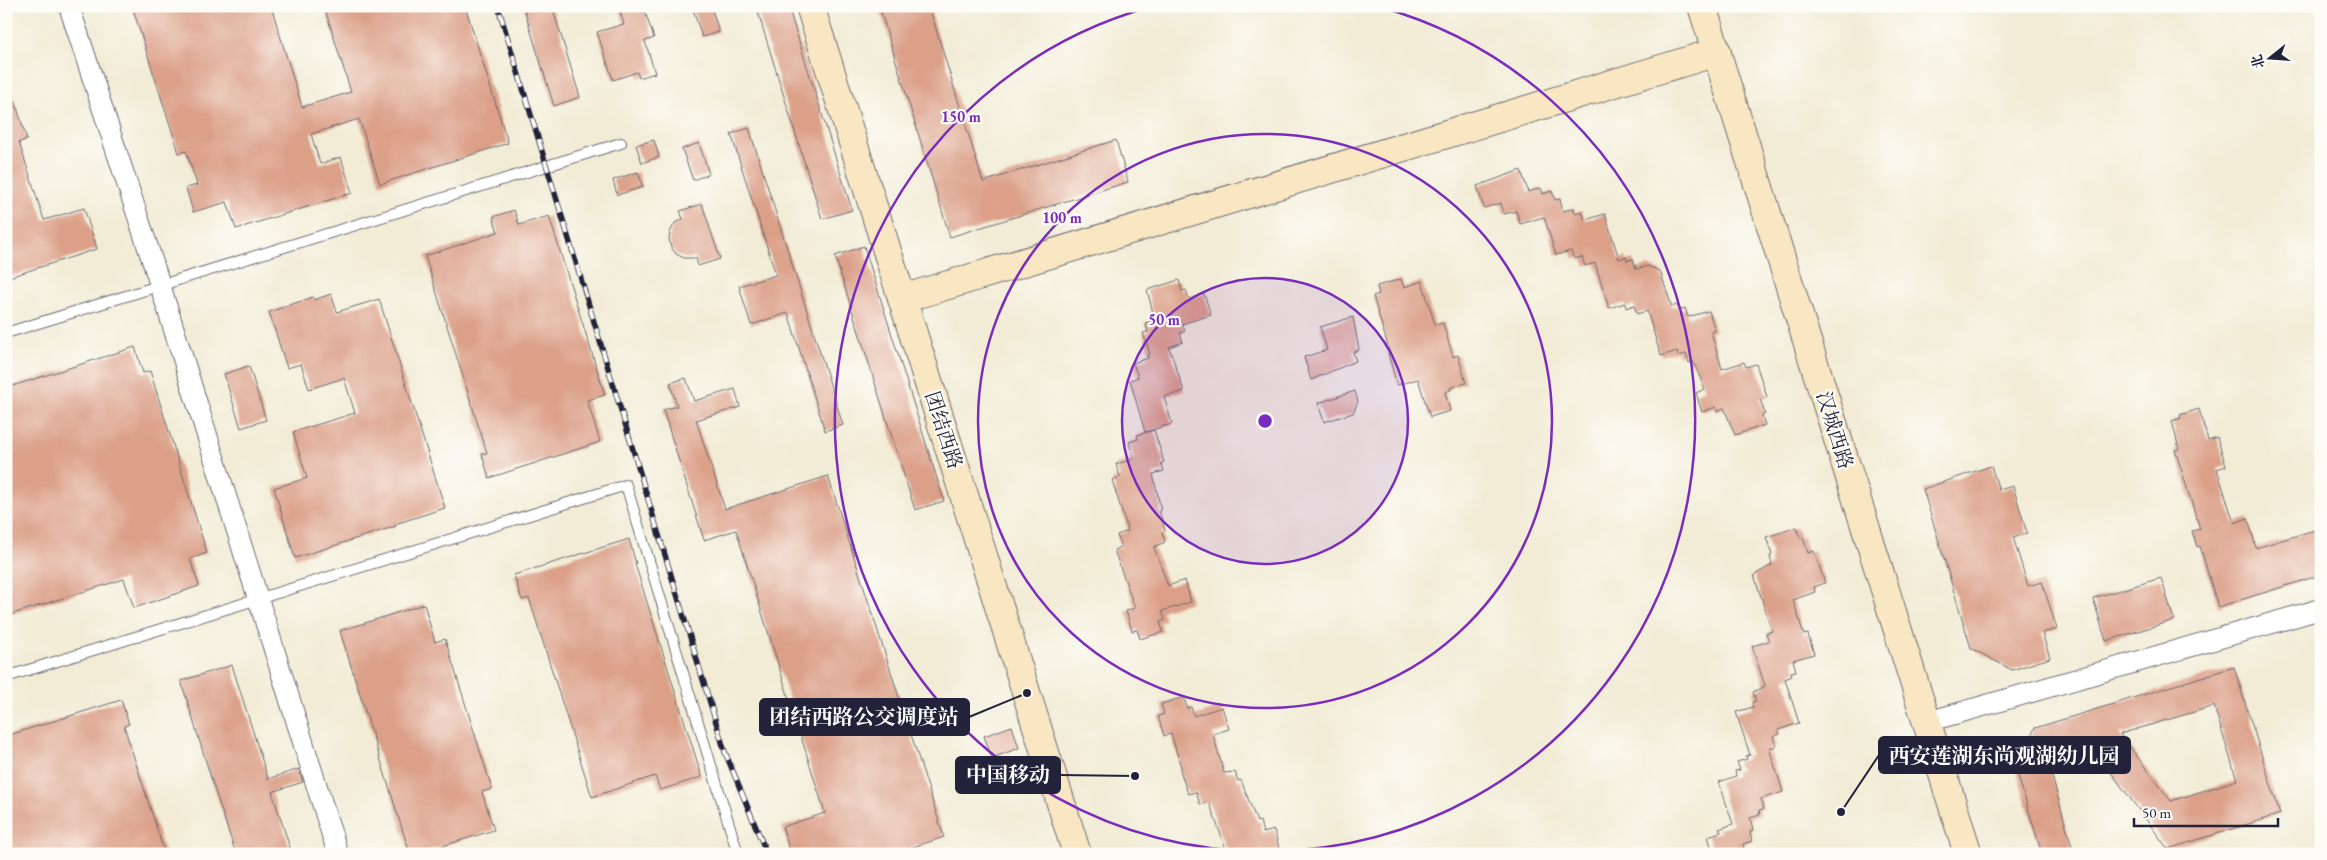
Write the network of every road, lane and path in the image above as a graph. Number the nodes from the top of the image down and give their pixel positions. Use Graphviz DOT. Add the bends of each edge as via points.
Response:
graph roads {
  1 [pos="69,6"];
  2 [pos="810,6"];
  3 [pos="1702,6"];
  4 [pos="1717,52"];
  5 [pos="621,143"];
  6 [pos="160,286"];
  7 [pos="902,299"];
  8 [pos="6,333"];
  9 [pos="258,600"];
  10 [pos="2321,609"];
  11 [pos="6,677"];
  12 [pos="1927,722"];
  13 [pos="338,854"];
  14 [pos="738,854"];
  15 [pos="1077,854"];
  16 [pos="1968,854"];
  1 -- 6 [label="street"];
  2 -- 7 [label="street, 团结西路"];
  3 -- 4 [label="street, 汉城西路"];
  4 -- 7 [label="street"];
  4 -- 12 [label="street, 汉城西路"];
  5 -- 6 [label="lane"];
  6 -- 8 [label="lane"];
  6 -- 9 [label="street"];
  7 -- 15 [label="street, 团结西路"];
  9 -- 11 [label="lane"];
  9 -- 13 [label="street"];
  9 -- 14 [label="lane" via="626,485"];
  10 -- 12 [label="street"];
  12 -- 16 [label="street, 汉城西路"];
}
